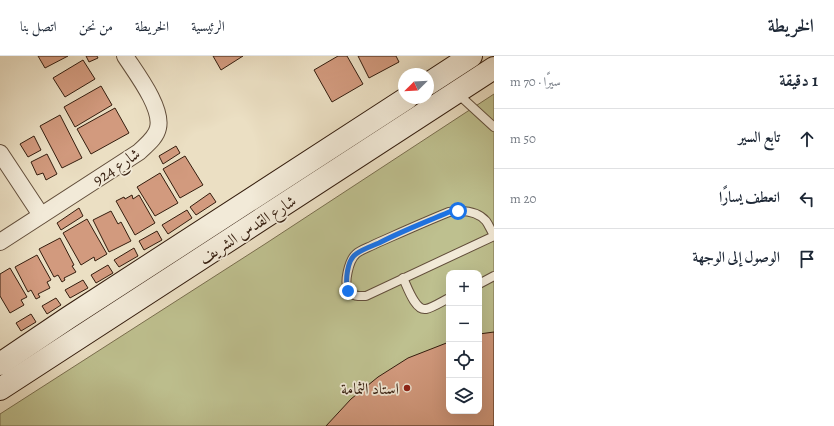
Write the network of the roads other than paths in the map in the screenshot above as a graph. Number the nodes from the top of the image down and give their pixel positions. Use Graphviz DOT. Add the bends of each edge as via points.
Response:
graph roads {
  1 [pos="125,56"];
  2 [pos="471,56"];
  3 [pos="494,68"];
  4 [pos="434,80"];
  5 [pos="457,93"];
  6 [pos="398,104"];
  7 [pos="494,127"];
  8 [pos="0,152"];
  9 [pos="41,215"];
  10 [pos="494,235"];
  11 [pos="0,242"];
  12 [pos="494,276"];
  13 [pos="404,278"];
  14 [pos="482,282"];
  15 [pos="446,299"];
  16 [pos="0,364"];
  17 [pos="0,389"];
  1 -- 9 [label="street, شارع 924" via="154,102 158,128 152,140 139,152"];
  2 -- 4 [label="street"];
  3 -- 5 [label="street, شارع القدس الشريف"];
  5 -- 7 [label="lane"];
  5 -- 17 [label="street, شارع القدس الشريف"];
  6 -- 16 [label="street, شارع القدس الشريف"];
  8 -- 9 [label="street"];
  9 -- 11 [label="street, شارع 924"];
  10 -- 13 [label="lane"];
  10 -- 13 [label="lane" via="486,221 479,216 471,212 449,212 355,254 347,273 346,284 348,291 353,295 366,296"];
  12 -- 14 [label="lane"];
  13 -- 15 [label="lane" via="420,308 426,309"];
}
